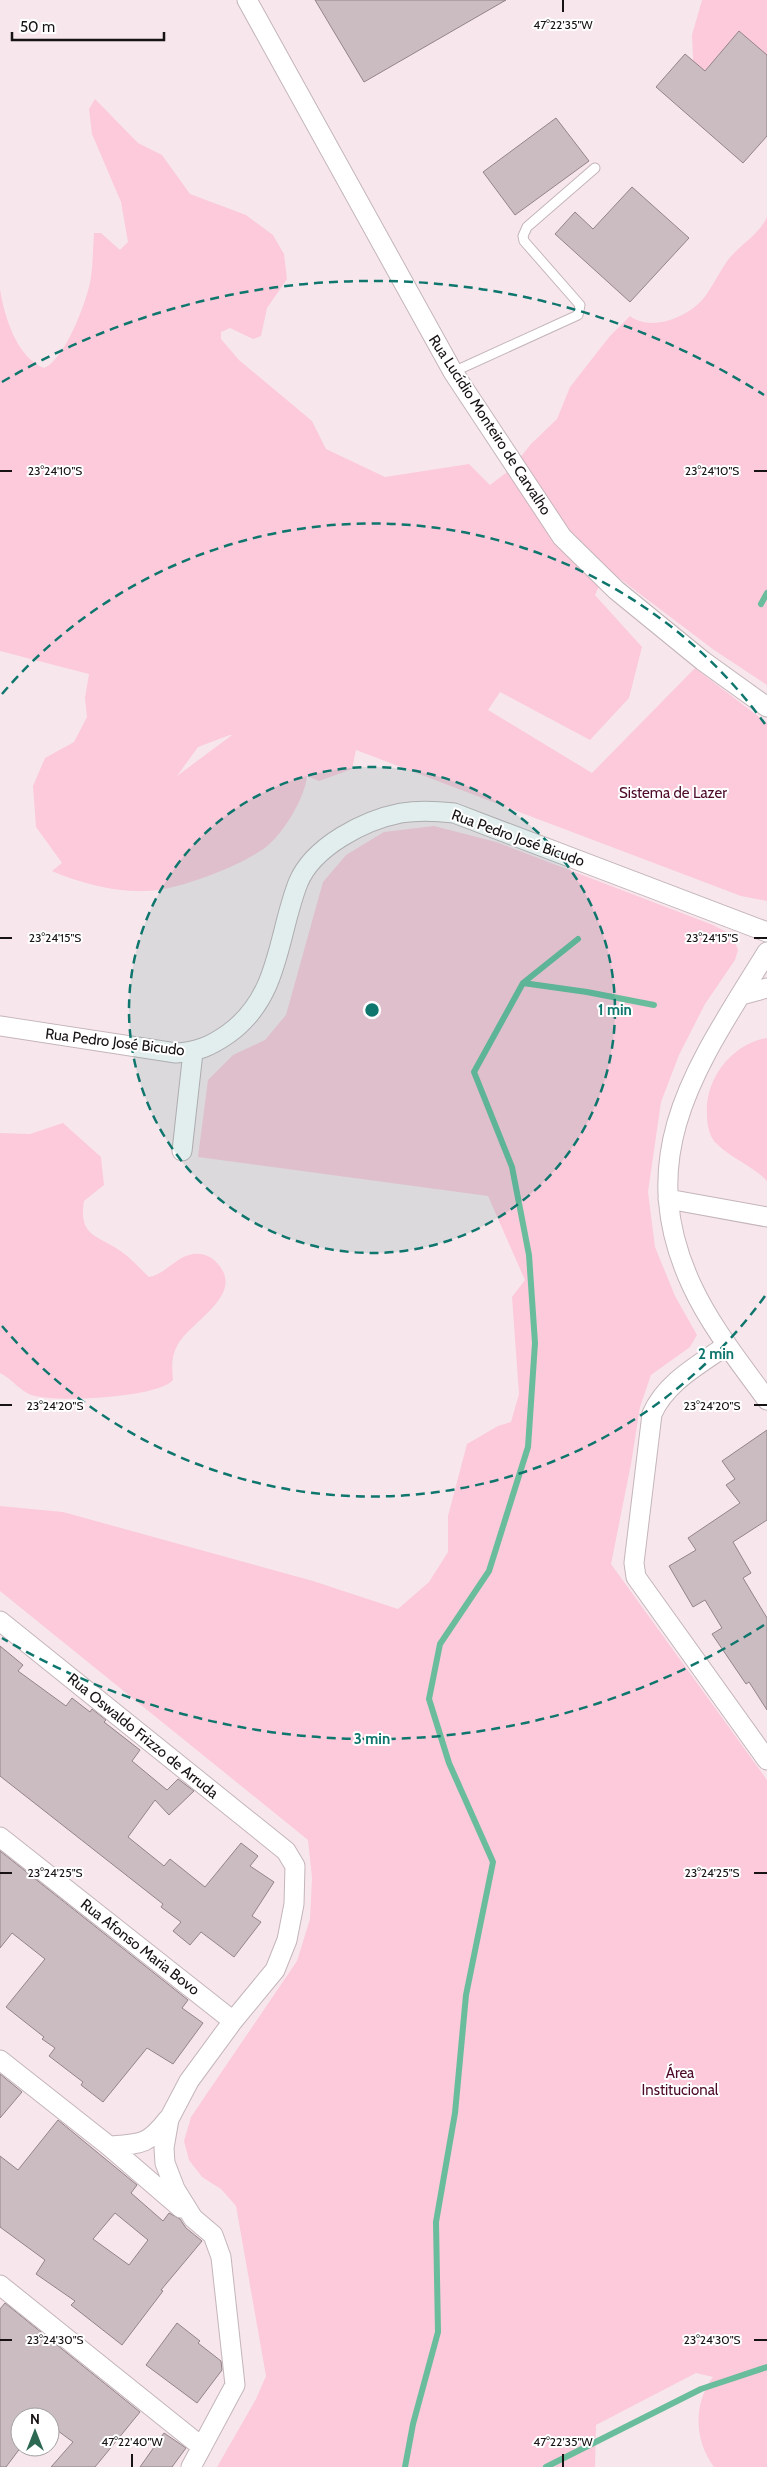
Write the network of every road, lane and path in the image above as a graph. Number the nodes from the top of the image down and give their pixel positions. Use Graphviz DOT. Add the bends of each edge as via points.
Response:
graph roads {
  1 [pos="247,0"];
  2 [pos="595,168"];
  3 [pos="452,372"];
  4 [pos="767,707"];
  5 [pos="767,932"];
  6 [pos="767,952"];
  7 [pos="767,988"];
  8 [pos="741,995"];
  9 [pos="0,1026"];
  10 [pos="193,1052"];
  11 [pos="182,1150"];
  12 [pos="668,1199"];
  13 [pos="767,1217"];
  14 [pos="727,1345"];
  15 [pos="767,1400"];
  16 [pos="0,1621"];
  17 [pos="767,1760"];
  18 [pos="0,1837"];
  19 [pos="233,2021"];
  20 [pos="0,2060"];
  21 [pos="169,2118"];
  22 [pos="109,2146"];
  23 [pos="193,2218"];
  24 [pos="0,2285"];
  25 [pos="202,2447"];
  26 [pos="191,2467"];
  1 -- 3 [label="street, Rua Lucídio Monteiro de Carvalho"];
  2 -- 3 [label="lane" via="527,227 523,236 580,305 578,316"];
  3 -- 4 [label="street, Rua Lucídio Monteiro de Carvalho" via="562,537 616,590 703,661"];
  5 -- 10 [label="street, Rua Pedro José Bicudo" via="454,813 402,813 355,829 333,842 314,860 298,881 269,983 258,1006 243,1023 205,1048"];
  6 -- 8 [label="street"];
  7 -- 8 [label="street"];
  8 -- 12 [label="street" via="688,1088 676,1118 669,1150"];
  9 -- 10 [label="street, Rua Pedro José Bicudo" via="150,1050"];
  10 -- 11 [label="street"];
  12 -- 13 [label="street"];
  12 -- 14 [label="street" via="672,1226 692,1286"];
  14 -- 15 [label="street"];
  14 -- 17 [label="street" via="670,1386 659,1398 652,1414 634,1563 636,1578"];
  16 -- 19 [label="street, Rua Oswaldo Frizzo de Arruda" via="286,1851 295,1866 294,1904 287,1940 275,1970"];
  18 -- 19 [label="street, Rua Afonso Maria Bovo"];
  19 -- 21 [label="street" via="189,2081"];
  20 -- 22 [label="street"];
  21 -- 22 [label="street" via="151,2139"];
  21 -- 23 [label="street" via="165,2163 175,2189"];
  22 -- 23 [label="street"];
  23 -- 25 [label="street" via="212,2235 221,2258 234,2385"];
  24 -- 25 [label="street"];
  25 -- 26 [label="street"];
}
